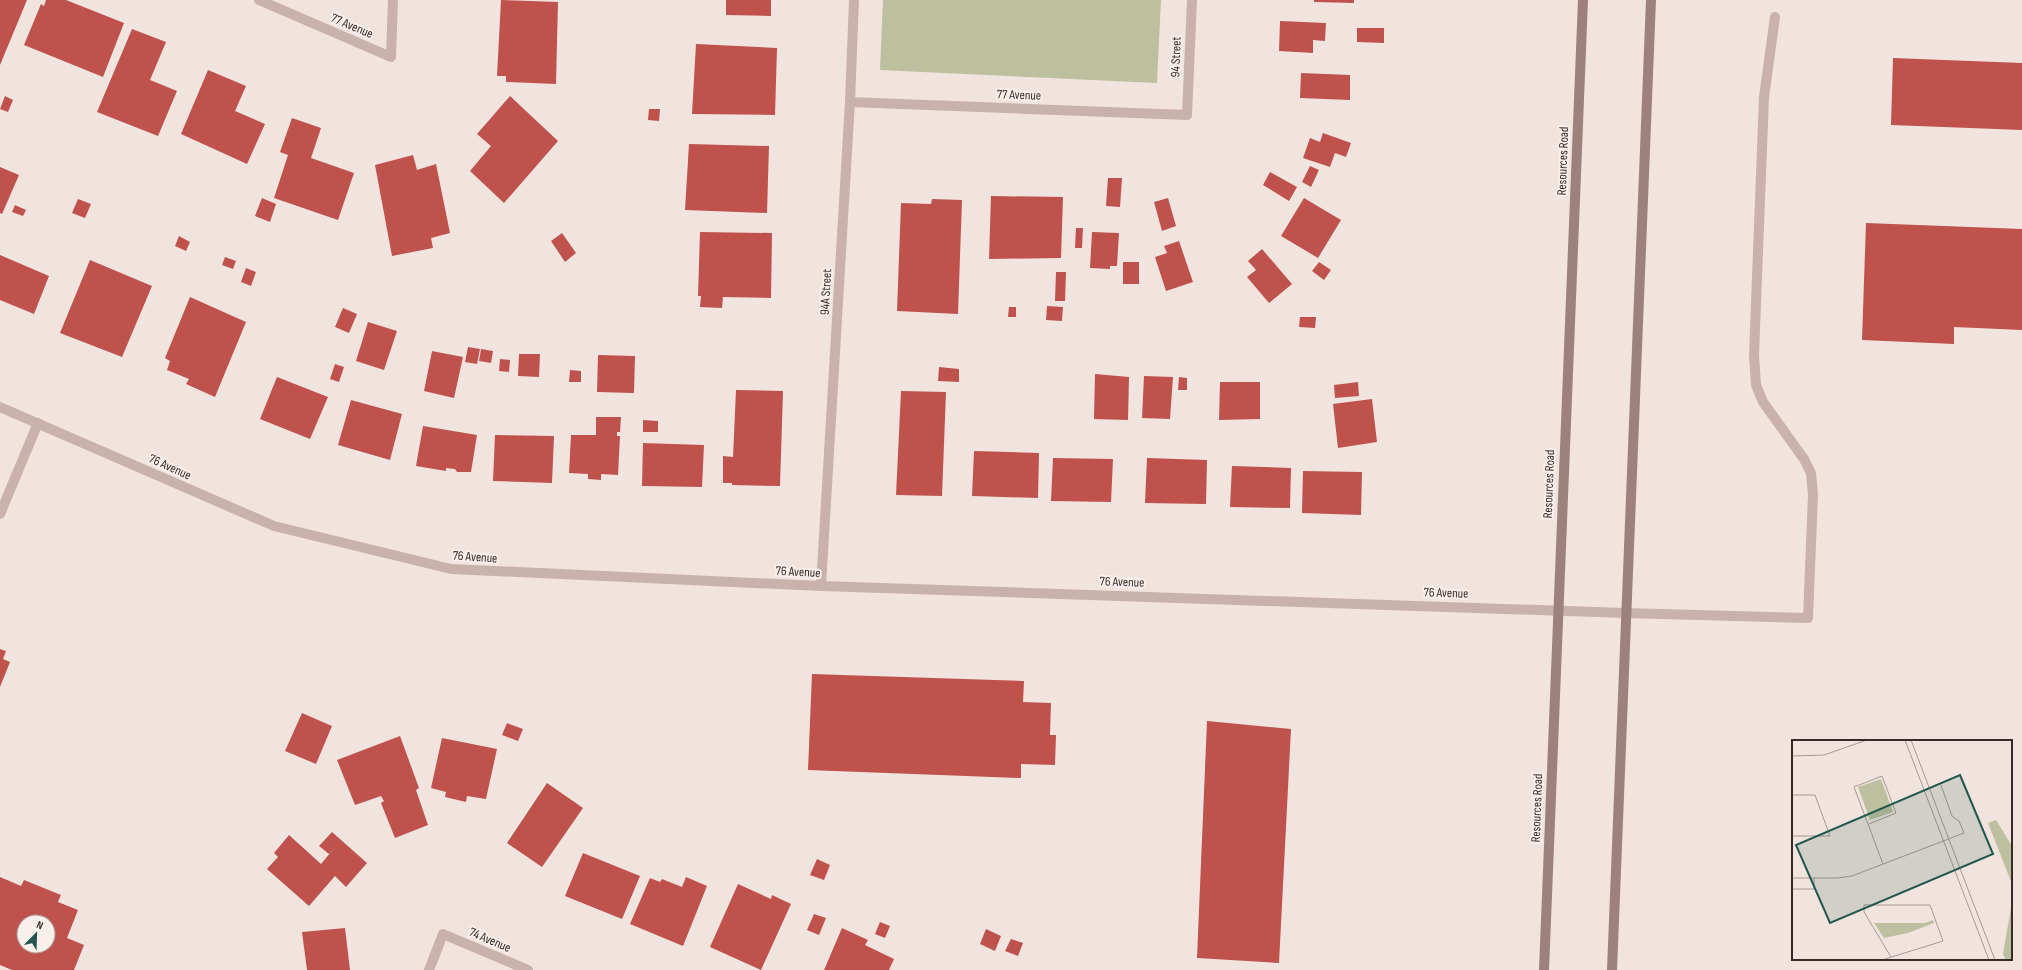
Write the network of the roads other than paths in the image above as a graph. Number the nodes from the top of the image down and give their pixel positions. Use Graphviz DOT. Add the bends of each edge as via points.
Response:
graph roads {
  1 [pos="259,0"];
  2 [pos="393,0"];
  3 [pos="854,0"];
  4 [pos="1192,0"];
  5 [pos="1583,0"];
  6 [pos="1651,0"];
  7 [pos="1775,17"];
  8 [pos="850,102"];
  9 [pos="1187,115"];
  10 [pos="0,407"];
  11 [pos="38,423"];
  12 [pos="0,514"];
  13 [pos="821,586"];
  14 [pos="1557,610"];
  15 [pos="1626,613"];
  16 [pos="429,970"];
  17 [pos="528,970"];
  18 [pos="1544,970"];
  19 [pos="1612,970"];
  1 -- 2 [label="street, 77 Avenue" via="391,56"];
  3 -- 8 [label="street, 94A Street"];
  4 -- 9 [label="street, 94 Street"];
  5 -- 14 [label="main road, Resources Road"];
  6 -- 15 [label="main road"];
  7 -- 15 [label="street, 76 Avenue" via="1764,97 1754,355 1756,385 1763,402 1804,459 1811,473 1813,495 1808,618"];
  8 -- 9 [label="street, 77 Avenue"];
  8 -- 13 [label="street, 94A Street"];
  10 -- 11 [label="street, 76 Avenue"];
  11 -- 12 [label="street"];
  11 -- 13 [label="street, 76 Avenue" via="274,526 451,569"];
  13 -- 14 [label="street, 76 Avenue"];
  14 -- 15 [label="street, 76 Avenue"];
  14 -- 18 [label="main road, Resources Road"];
  15 -- 19 [label="main road"];
  16 -- 17 [label="street, 74 Avenue" via="443,934"];
}
